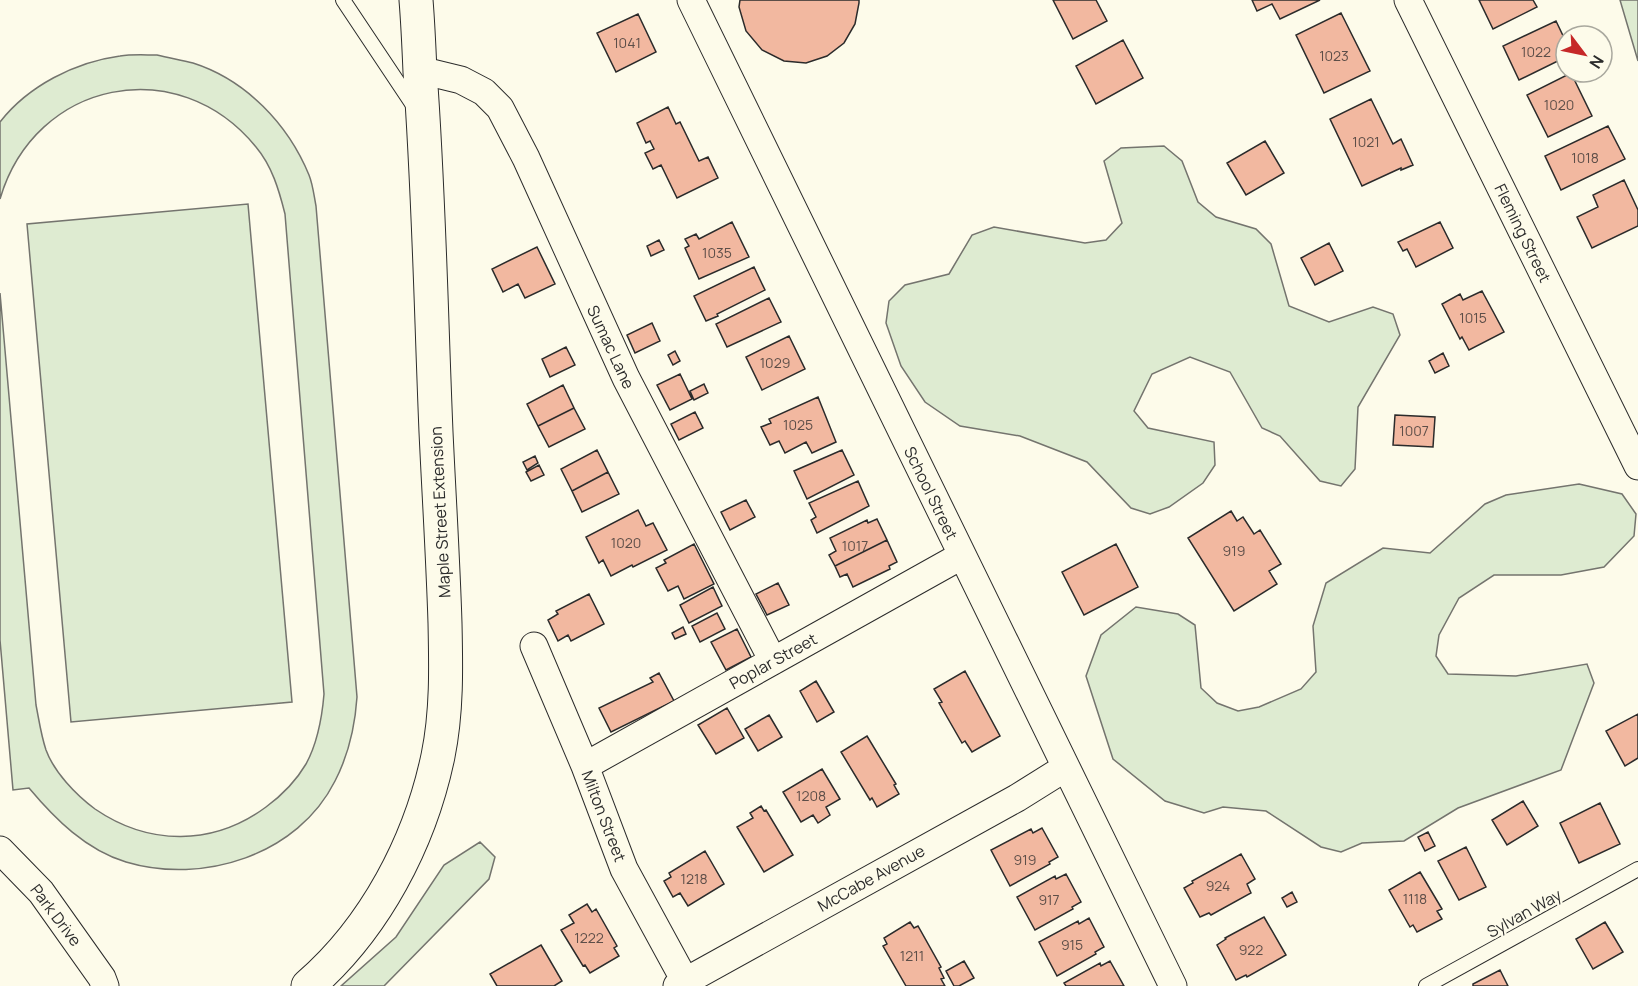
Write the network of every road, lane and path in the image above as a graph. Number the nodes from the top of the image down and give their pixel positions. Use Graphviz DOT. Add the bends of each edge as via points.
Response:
graph roads {
  1 [pos="342,0"];
  2 [pos="416,0"];
  3 [pos="691,0"];
  4 [pos="1408,0"];
  5 [pos="420,70"];
  6 [pos="424,121"];
  7 [pos="1638,466"];
  8 [pos="961,556"];
  9 [pos="534,646"];
  10 [pos="773,661"];
  11 [pos="585,766"];
  12 [pos="1065,768"];
  13 [pos="0,850"];
  14 [pos="1638,869"];
  15 [pos="681,984"];
  16 [pos="105,986"];
  17 [pos="309,986"];
  18 [pos="1173,986"];
  19 [pos="1426,986"];
  1 -- 6 [label="lane"];
  2 -- 5 [label="street, Maple Street Extension"];
  3 -- 8 [label="street, School Street"];
  4 -- 7 [label="street, Fleming Street"];
  5 -- 6 [label="street, Maple Street Extension"];
  5 -- 10 [label="street, Sumac Lane" via="461,80 484,92 500,108 626,378"];
  6 -- 17 [label="street, Maple Street Extension" via="444,582 446,688 442,728 429,793 402,860 364,923"];
  8 -- 10 [label="street, Poplar Street"];
  8 -- 12 [label="street, School Street"];
  9 -- 11 [label="street, Milton Street"];
  10 -- 11 [label="street, Poplar Street"];
  11 -- 15 [label="street, Milton Street" via="624,869"];
  12 -- 15 [label="street, McCabe Avenue"];
  12 -- 18 [label="street, School Street"];
  13 -- 16 [label="street, Park Drive" via="41,892"];
  14 -- 19 [label="lane, Sylvan Way"];
}
